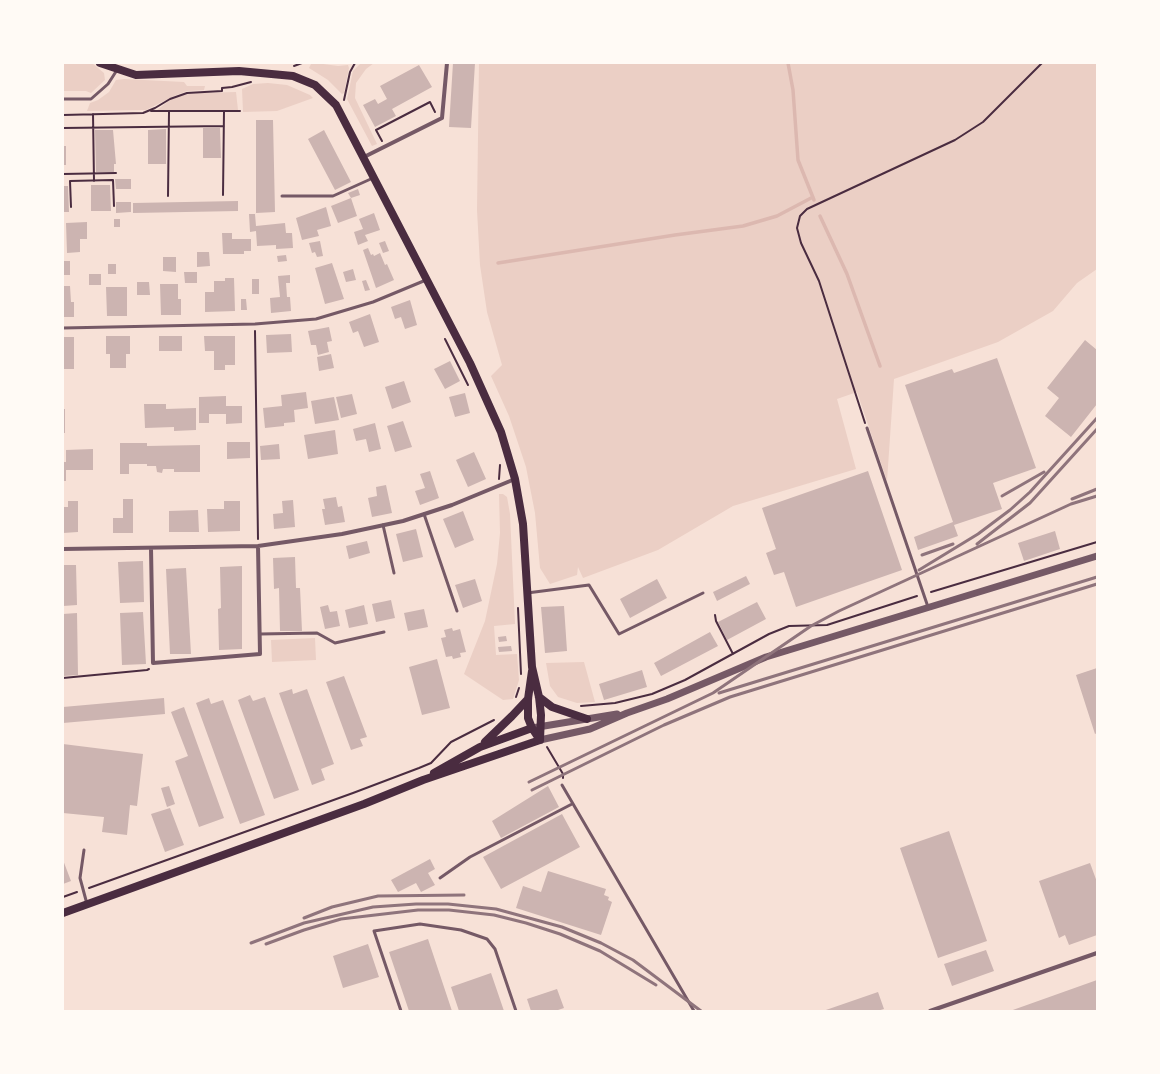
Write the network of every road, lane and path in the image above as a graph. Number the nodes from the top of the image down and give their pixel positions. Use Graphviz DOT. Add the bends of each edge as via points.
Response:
graph roads {
  1 [pos="100,63"];
  2 [pos="302,63"];
  3 [pos="355,63"];
  4 [pos="447,63"];
  5 [pos="1042,63"];
  6 [pos="294,66"];
  7 [pos="117,70"];
  8 [pos="254,81"];
  9 [pos="63,99"];
  10 [pos="344,100"];
  11 [pos="150,111"];
  12 [pos="224,111"];
  13 [pos="240,111"];
  14 [pos="169,112"];
  15 [pos="93,114"];
  16 [pos="63,115"];
  17 [pos="439,120"];
  18 [pos="224,126"];
  19 [pos="169,127"];
  20 [pos="63,128"];
  21 [pos="93,128"];
  22 [pos="221,143"];
  23 [pos="225,143"];
  24 [pos="169,146"];
  25 [pos="166,147"];
  26 [pos="385,147"];
  27 [pos="364,158"];
  28 [pos="94,173"];
  29 [pos="116,173"];
  30 [pos="63,174"];
  31 [pos="374,178"];
  32 [pos="94,180"];
  33 [pos="223,195"];
  34 [pos="168,196"];
  35 [pos="282,196"];
  36 [pos="114,206"];
  37 [pos="71,207"];
  38 [pos="426,280"];
  39 [pos="255,324"];
  40 [pos="63,328"];
  41 [pos="445,337"];
  42 [pos="472,392"];
  43 [pos="867,428"];
  44 [pos="500,465"];
  45 [pos="515,479"];
  46 [pos="499,485"];
  47 [pos="424,514"];
  48 [pos="383,525"];
  49 [pos="1097,542"];
  50 [pos="258,546"];
  51 [pos="151,548"];
  52 [pos="63,549"];
  53 [pos="1097,556"];
  54 [pos="394,573"];
  55 [pos="703,592"];
  56 [pos="527,593"];
  57 [pos="923,595"];
  58 [pos="517,601"];
  59 [pos="928,607"];
  60 [pos="457,611"];
  61 [pos="715,615"];
  62 [pos="384,632"];
  63 [pos="260,634"];
  64 [pos="733,654"];
  65 [pos="154,663"];
  66 [pos="532,667"];
  67 [pos="521,677"];
  68 [pos="63,678"];
  69 [pos="520,682"];
  70 [pos="539,697"];
  71 [pos="528,698"];
  72 [pos="514,701"];
  73 [pos="575,706"];
  74 [pos="627,713"];
  75 [pos="497,718"];
  76 [pos="587,719"];
  77 [pos="541,726"];
  78 [pos="532,728"];
  79 [pos="540,740"];
  80 [pos="480,747"];
  81 [pos="548,747"];
  82 [pos="423,780"];
  83 [pos="562,785"];
  84 [pos="572,804"];
  85 [pos="84,850"];
  86 [pos="440,878"];
  87 [pos="82,891"];
  88 [pos="63,897"];
  89 [pos="87,904"];
  90 [pos="63,912"];
  91 [pos="1097,954"];
  92 [pos="402,1011"];
  93 [pos="516,1011"];
  94 [pos="694,1011"];
  95 [pos="930,1011"];
  1 -- 7 [label="main road"];
  2 -- 6 [label="path"];
  3 -- 10 [label="path" via="350,72"];
  4 -- 17 [label="street" via="442,118"];
  5 -- 43 [label="path" via="983,122 955,140 807,210 800,216 797,228 801,243 819,281"];
  7 -- 9 [label="lane" via="108,84 91,99"];
  7 -- 27 [label="main road" via="136,75 239,71 301,78 327,95 336,105"];
  8 -- 11 [label="path" via="222,88 222,91 187,93 170,99"];
  11 -- 14 [label="path"];
  11 -- 15 [label="path"];
  12 -- 13 [label="path"];
  12 -- 14 [label="path"];
  12 -- 18 [label="path"];
  14 -- 19 [label="path"];
  15 -- 16 [label="path"];
  15 -- 21 [label="path"];
  17 -- 26 [label="street"];
  17 -- 26 [label="path" via="430,102 376,130"];
  18 -- 19 [label="path"];
  18 -- 23 [label="path"];
  19 -- 21 [label="path"];
  19 -- 24 [label="path"];
  20 -- 21 [label="path"];
  21 -- 28 [label="path"];
  22 -- 23 [label="path"];
  23 -- 33 [label="path"];
  24 -- 25 [label="path"];
  24 -- 34 [label="path"];
  26 -- 27 [label="street"];
  27 -- 31 [label="main road"];
  28 -- 29 [label="path"];
  28 -- 30 [label="path"];
  28 -- 32 [label="path"];
  31 -- 35 [label="lane" via="333,196"];
  31 -- 38 [label="main road"];
  32 -- 36 [label="path" via="114,180"];
  32 -- 37 [label="path" via="70,181"];
  38 -- 39 [label="lane" via="373,302 316,319"];
  38 -- 45 [label="main road" via="488,399"];
  39 -- 40 [label="lane"];
  39 -- 50 [label="path"];
  41 -- 42 [label="path"];
  43 -- 57 [label="lane"];
  44 -- 46 [label="path"];
  45 -- 46 [label="street"];
  45 -- 56 [label="main road" via="523,524"];
  46 -- 47 [label="street"];
  47 -- 48 [label="street"];
  47 -- 60 [label="lane"];
  48 -- 50 [label="street" via="342,534"];
  48 -- 54 [label="lane"];
  49 -- 57 [label="path"];
  50 -- 51 [label="street"];
  50 -- 63 [label="street"];
  51 -- 52 [label="street"];
  51 -- 65 [label="street"];
  53 -- 59 [label="street"];
  55 -- 56 [label="lane" via="619,634 589,585"];
  56 -- 66 [label="main road"];
  57 -- 59 [label="lane"];
  57 -- 64 [label="path" via="826,625 789,626 768,634"];
  58 -- 67 [label="path"];
  59 -- 74 [label="street" via="766,657"];
  61 -- 64 [label="path"];
  62 -- 63 [label="lane" via="335,643 317,633"];
  63 -- 65 [label="street" via="260,654"];
  64 -- 73 [label="path" via="685,680 652,694 590,707"];
  65 -- 68 [label="path" via="147,670"];
  66 -- 70 [label="main road"];
  66 -- 71 [label="main road"];
  69 -- 72 [label="path"];
  70 -- 76 [label="main road" via="552,707"];
  70 -- 77 [label="main road"];
  71 -- 78 [label="main road" via="528,718"];
  71 -- 80 [label="main road"];
  74 -- 76 [label="street"];
  74 -- 79 [label="street" via="590,728"];
  75 -- 87 [label="path" via="451,742 431,763 353,794"];
  76 -- 77 [label="street"];
  77 -- 78 [label="street"];
  77 -- 79 [label="main road"];
  78 -- 79 [label="main road"];
  78 -- 80 [label="main road"];
  79 -- 82 [label="main road"];
  80 -- 82 [label="main road"];
  81 -- 83 [label="path" via="563,774"];
  82 -- 89 [label="main road" via="364,804"];
  83 -- 84 [label="lane"];
  84 -- 86 [label="lane" via="470,857"];
  84 -- 94 [label="lane"];
  85 -- 87 [label="lane" via="80,878"];
  87 -- 88 [label="path"];
  87 -- 89 [label="lane"];
  89 -- 90 [label="main road"];
  91 -- 95 [label="street"];
  92 -- 93 [label="lane" via="374,931 420,924 461,930 487,939 495,949"];
}
